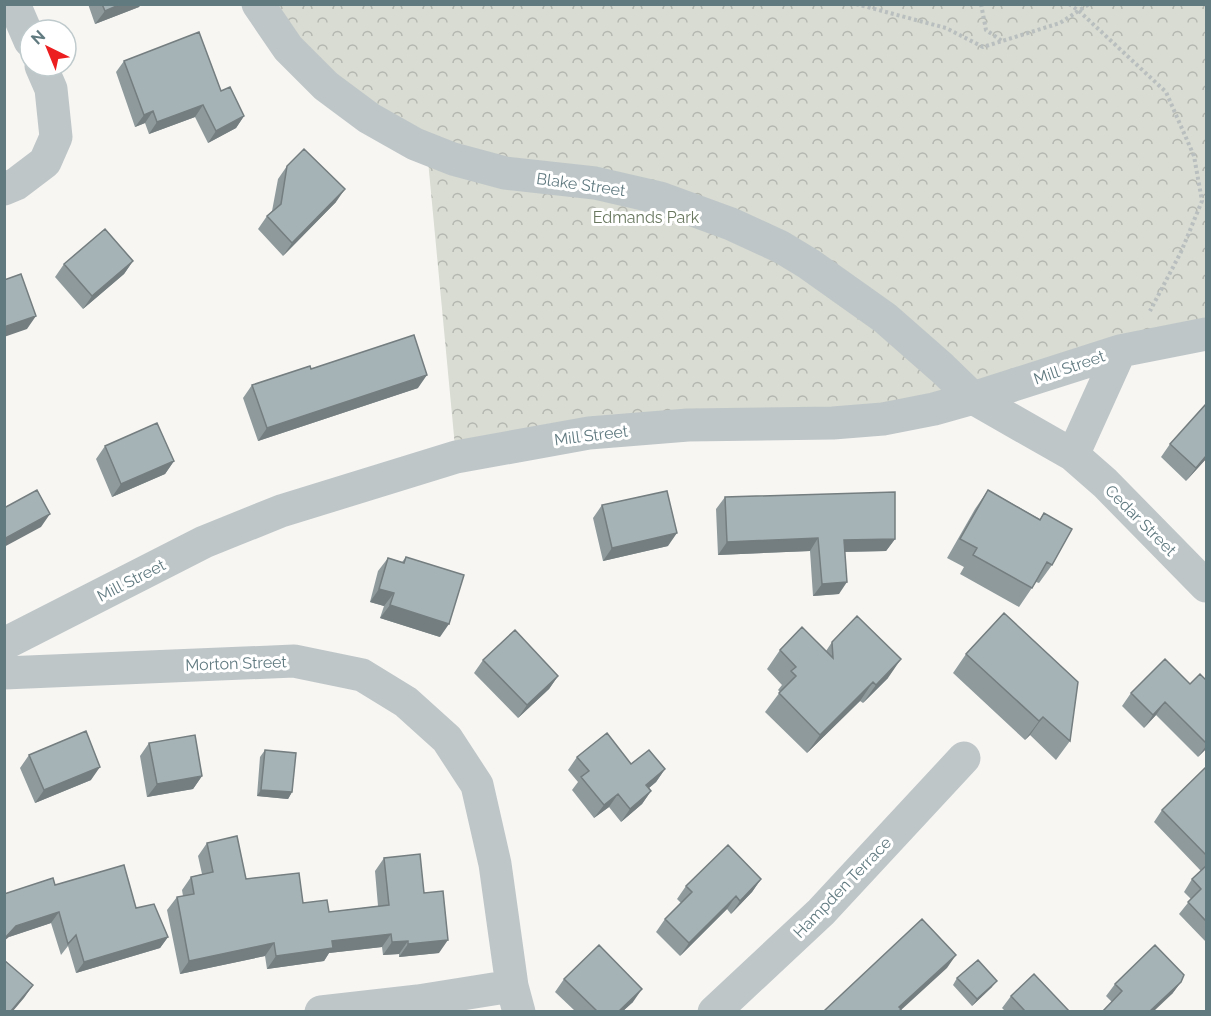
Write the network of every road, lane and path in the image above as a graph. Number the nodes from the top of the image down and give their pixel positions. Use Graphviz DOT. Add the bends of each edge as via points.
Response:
graph roads {
  1 [pos="14,4"];
  2 [pos="258,4"];
  3 [pos="856,4"];
  4 [pos="981,4"];
  5 [pos="1069,4"];
  6 [pos="1089,4"];
  7 [pos="1079,11"];
  8 [pos="20,18"];
  9 [pos="1002,41"];
  10 [pos="46,78"];
  11 [pos="4,189"];
  12 [pos="1206,334"];
  13 [pos="1135,347"];
  14 [pos="974,398"];
  15 [pos="1073,455"];
  16 [pos="1206,586"];
  17 [pos="4,644"];
  18 [pos="4,673"];
  19 [pos="964,758"];
  20 [pos="515,998"];
  21 [pos="321,1011"];
  22 [pos="714,1011"];
  1 -- 8 [label="street"];
  2 -- 14 [label="street, Blake Street" via="288,48 326,86 398,136 453,159 505,173 595,183 660,198 752,233 809,264 885,318"];
  3 -- 9 [label="path" via="946,28 983,47"];
  4 -- 9 [label="path" via="986,30"];
  5 -- 7 [label="path"];
  6 -- 7 [label="path"];
  7 -- 9 [label="path" via="1060,23"];
  7 -- 13 [label="path" via="1166,92 1194,156 1203,201"];
  10 -- 11 [label="street" via="56,137 45,162"];
  12 -- 13 [label="street, Mill Street"];
  13 -- 14 [label="street, Mill Street"];
  13 -- 15 [label="street"];
  14 -- 15 [label="street, Cedar Street"];
  14 -- 17 [label="street, Mill Street" via="883,419 688,425 589,433 456,457 281,511 204,542"];
  15 -- 16 [label="street, Cedar Street"];
  18 -- 20 [label="street, Morton Street" via="294,661 362,675 406,702 447,739 477,785 495,864"];
  19 -- 22 [label="street, Hampden Terrace" via="821,912"];
  20 -- 21 [label="street" via="418,1001"];
}
